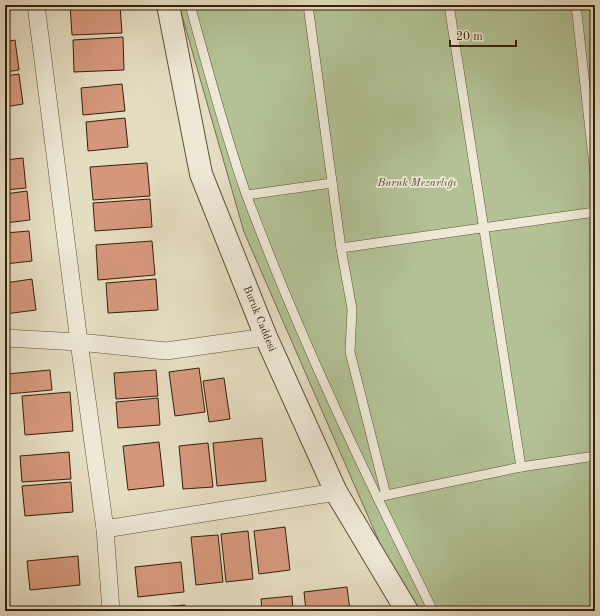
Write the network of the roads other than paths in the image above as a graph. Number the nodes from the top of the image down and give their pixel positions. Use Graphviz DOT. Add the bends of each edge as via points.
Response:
graph roads {
  1 [pos="36,5"];
  2 [pos="168,5"];
  3 [pos="190,5"];
  4 [pos="308,5"];
  5 [pos="449,5"];
  6 [pos="576,5"];
  7 [pos="595,175"];
  8 [pos="332,182"];
  9 [pos="247,195"];
  10 [pos="595,212"];
  11 [pos="483,227"];
  12 [pos="341,248"];
  13 [pos="266,337"];
  14 [pos="5,338"];
  15 [pos="79,342"];
  16 [pos="595,456"];
  17 [pos="521,467"];
  18 [pos="336,492"];
  19 [pos="386,495"];
  20 [pos="376,498"];
  21 [pos="105,529"];
  22 [pos="111,611"];
  23 [pos="407,611"];
  24 [pos="433,611"];
  1 -- 15 [label="street"];
  2 -- 13 [label="street, Buruk Caddesi" via="201,174"];
  3 -- 9 [label="lane"];
  4 -- 8 [label="lane"];
  5 -- 11 [label="lane"];
  6 -- 7 [label="lane"];
  8 -- 9 [label="lane"];
  8 -- 12 [label="lane"];
  9 -- 20 [label="lane" via="302,332"];
  10 -- 11 [label="lane"];
  11 -- 12 [label="lane"];
  11 -- 17 [label="lane"];
  12 -- 19 [label="lane" via="352,309 350,352"];
  13 -- 15 [label="street" via="166,350"];
  13 -- 18 [label="street, Buruk Caddesi"];
  14 -- 15 [label="street"];
  15 -- 21 [label="street"];
  16 -- 17 [label="lane"];
  17 -- 19 [label="lane"];
  18 -- 21 [label="street"];
  18 -- 23 [label="street, Buruk Caddesi"];
  19 -- 20 [label="lane"];
  20 -- 24 [label="lane"];
  21 -- 22 [label="street"];
}
